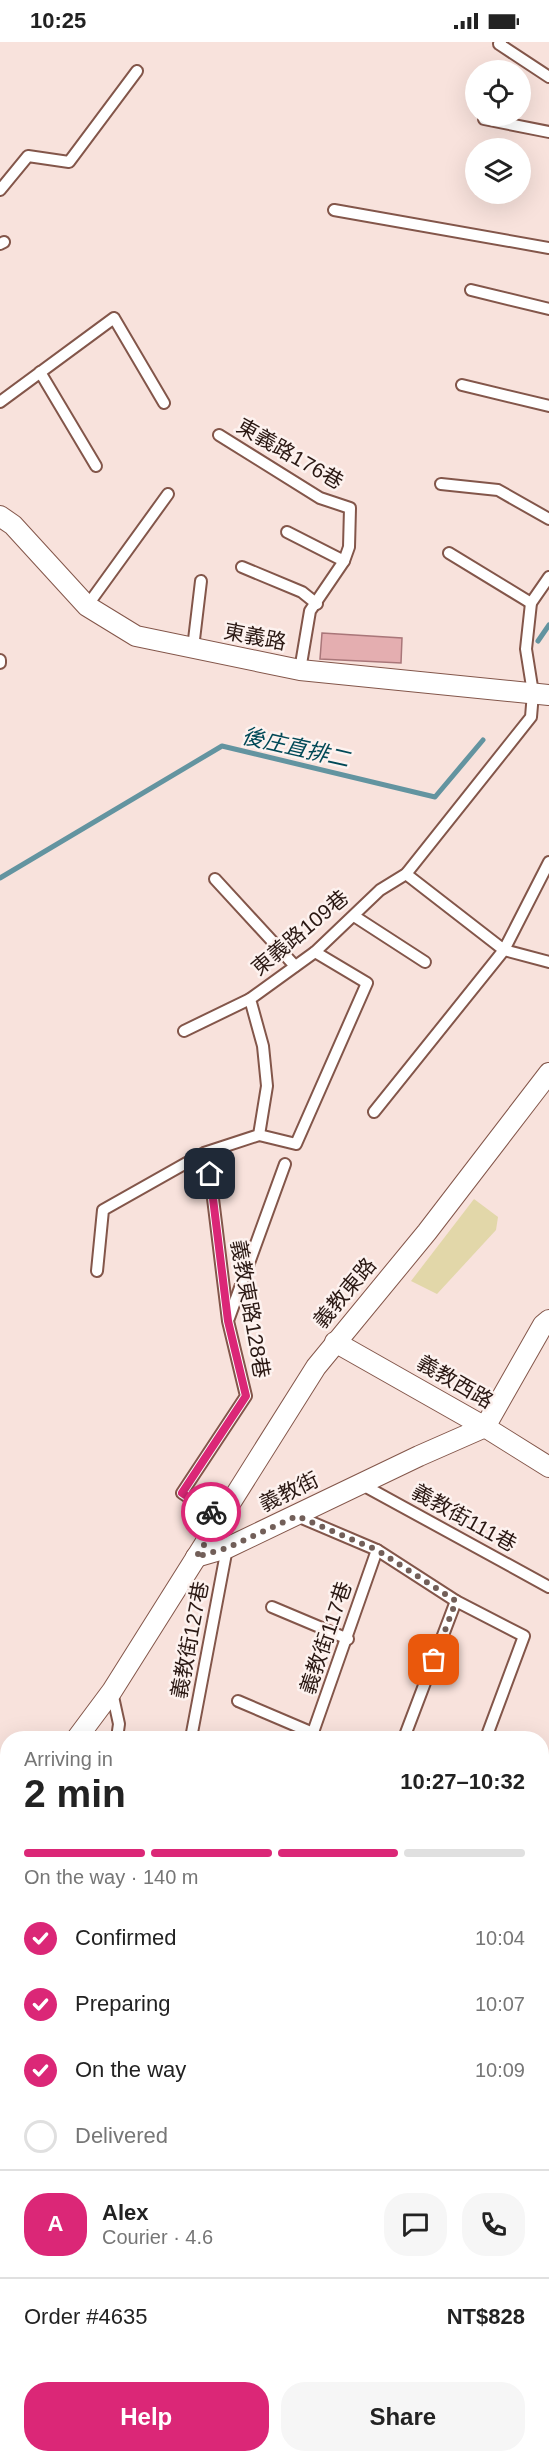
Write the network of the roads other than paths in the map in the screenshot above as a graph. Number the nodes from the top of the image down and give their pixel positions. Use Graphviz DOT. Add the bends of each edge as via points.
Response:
graph roads {
  1 [pos="501,42"];
  2 [pos="137,71"];
  3 [pos="549,77"];
  4 [pos="519,126"];
  5 [pos="549,132"];
  6 [pos="0,190"];
  7 [pos="334,210"];
  8 [pos="549,248"];
  9 [pos="471,290"];
  10 [pos="549,309"];
  11 [pos="40,372"];
  12 [pos="462,384"];
  13 [pos="0,402"];
  14 [pos="164,403"];
  15 [pos="549,406"];
  16 [pos="219,435"];
  17 [pos="96,466"];
  18 [pos="441,484"];
  19 [pos="168,494"];
  20 [pos="0,516"];
  21 [pos="549,519"];
  22 [pos="287,532"];
  23 [pos="449,553"];
  24 [pos="344,561"];
  25 [pos="242,567"];
  26 [pos="549,577"];
  27 [pos="201,581"];
  28 [pos="531,603"];
  29 [pos="317,604"];
  30 [pos="87,606"];
  31 [pos="193,648"];
  32 [pos="300,669"];
  33 [pos="541,694"];
  34 [pos="549,862"];
  35 [pos="406,874"];
  36 [pos="215,879"];
  37 [pos="354,916"];
  38 [pos="504,950"];
  39 [pos="315,952"];
  40 [pos="425,962"];
  41 [pos="549,962"];
  42 [pos="295,966"];
  43 [pos="250,999"];
  44 [pos="184,1031"];
  45 [pos="549,1073"];
  46 [pos="374,1112"];
  47 [pos="259,1135"];
  48 [pos="285,1164"];
  49 [pos="210,1174"];
  50 [pos="97,1271"];
  51 [pos="549,1320"];
  52 [pos="228,1321"];
  53 [pos="336,1342"];
  54 [pos="486,1427"];
  55 [pos="549,1467"];
  56 [pos="361,1484"];
  57 [pos="297,1516"];
  58 [pos="221,1519"];
  59 [pos="227,1548"];
  60 [pos="377,1550"];
  61 [pos="196,1557"];
  62 [pos="549,1587"];
  63 [pos="456,1601"];
  64 [pos="272,1607"];
  65 [pos="348,1639"];
  66 [pos="112,1691"];
  67 [pos="238,1701"];
  68 [pos="82,1731"];
  69 [pos="118,1731"];
  70 [pos="192,1731"];
  71 [pos="301,1731"];
  72 [pos="314,1731"];
  73 [pos="407,1731"];
  74 [pos="489,1731"];
  1 -- 3 [label="lane" via="498,44"];
  2 -- 6 [label="lane" via="69,162 28,156"];
  4 -- 5 [label="lane"];
  7 -- 8 [label="lane"];
  9 -- 10 [label="lane"];
  11 -- 13 [label="lane"];
  11 -- 14 [label="lane" via="114,318"];
  11 -- 17 [label="lane"];
  12 -- 15 [label="lane"];
  16 -- 24 [label="lane, 東義路176巷" via="320,498 350,508 349,547"];
  18 -- 21 [label="lane" via="498,490"];
  19 -- 30 [label="lane"];
  20 -- 30 [label="street, 東義路" via="13,525"];
  22 -- 24 [label="lane"];
  23 -- 28 [label="lane"];
  24 -- 29 [label="lane, 東義路176巷"];
  25 -- 29 [label="lane" via="302,592"];
  26 -- 28 [label="lane"];
  27 -- 31 [label="lane"];
  28 -- 33 [label="lane" via="526,649"];
  29 -- 32 [label="lane, 東義路176巷" via="310,611"];
  30 -- 31 [label="street, 東義路" via="136,636"];
  31 -- 32 [label="street, 東義路"];
  32 -- 33 [label="street, 東義路"];
  33 -- 35 [label="lane, 東義路109巷" via="531,717"];
  34 -- 38 [label="lane"];
  35 -- 37 [label="lane, 東義路109巷" via="380,890"];
  35 -- 38 [label="lane"];
  36 -- 42 [label="lane"];
  37 -- 39 [label="lane, 東義路109巷"];
  37 -- 40 [label="lane"];
  38 -- 41 [label="lane"];
  38 -- 46 [label="lane"];
  39 -- 42 [label="lane, 東義路109巷"];
  39 -- 47 [label="lane" via="367,983 296,1144"];
  42 -- 43 [label="lane, 東義路109巷"];
  43 -- 44 [label="lane"];
  43 -- 47 [label="lane, 東義路109巷" via="263,1046 267,1086"];
  45 -- 53 [label="street, 義教東路" via="427,1232"];
  47 -- 50 [label="lane" via="204,1152 103,1210"];
  48 -- 52 [label="lane"];
  49 -- 52 [label="lane, 義教東路128巷"];
  51 -- 54 [label="street"];
  52 -- 58 [label="lane, 義教東路128巷" via="246,1396 182,1493"];
  53 -- 54 [label="street, 義教西路"];
  53 -- 58 [label="street, 義教東路" via="316,1367"];
  54 -- 55 [label="street, 義教西路"];
  54 -- 56 [label="street, 義教街"];
  56 -- 57 [label="street, 義教街"];
  56 -- 62 [label="lane, 義教街111巷"];
  57 -- 59 [label="street, 義教街"];
  57 -- 60 [label="lane"];
  58 -- 61 [label="street, 義教東路"];
  59 -- 61 [label="street, 義教街"];
  59 -- 70 [label="lane, 義教街127巷"];
  60 -- 63 [label="lane"];
  60 -- 65 [label="lane, 義教街117巷"];
  61 -- 66 [label="street"];
  63 -- 73 [label="lane"];
  63 -- 74 [label="lane" via="524,1636"];
  64 -- 65 [label="lane"];
  65 -- 72 [label="lane, 義教街117巷"];
  66 -- 68 [label="street"];
  66 -- 69 [label="lane"];
  67 -- 71 [label="lane"];
}
